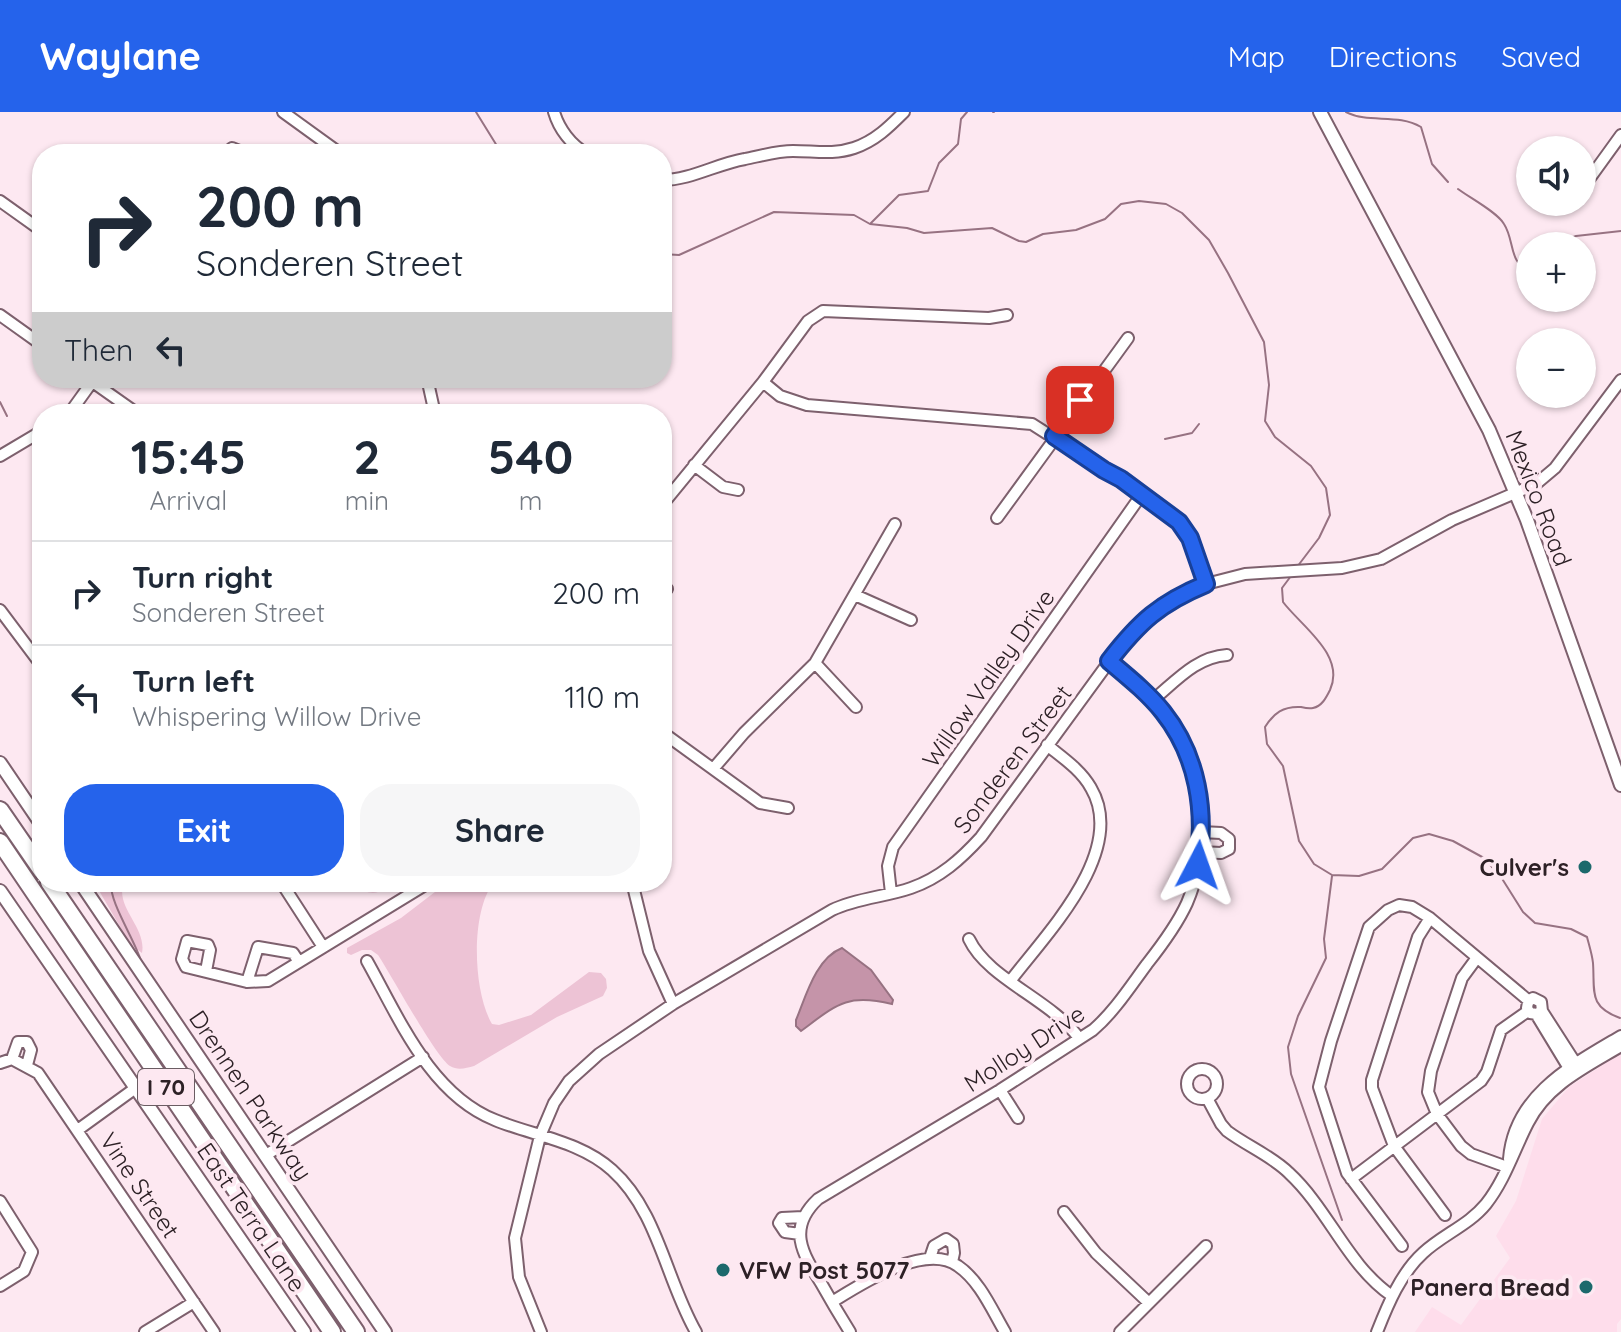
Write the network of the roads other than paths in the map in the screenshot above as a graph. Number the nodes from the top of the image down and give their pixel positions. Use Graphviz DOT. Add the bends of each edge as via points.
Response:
graph roads {
  1 [pos="283,112"];
  2 [pos="554,112"];
  3 [pos="904,112"];
  4 [pos="1320,112"];
  5 [pos="1621,135"];
  6 [pos="327,144"];
  7 [pos="574,144"];
  8 [pos="1596,170"];
  9 [pos="672,180"];
  10 [pos="0,201"];
  11 [pos="32,224"];
  12 [pos="0,315"];
  13 [pos="1007,315"];
  14 [pos="32,338"];
  15 [pos="1128,338"];
  16 [pos="1621,380"];
  17 [pos="763,382"];
  18 [pos="101,388"];
  19 [pos="124,404"];
  20 [pos="1054,436"];
  21 [pos="32,437"];
  22 [pos="0,456"];
  23 [pos="694,465"];
  24 [pos="738,490"];
  25 [pos="672,492"];
  26 [pos="1142,494"];
  27 [pos="1516,494"];
  28 [pos="997,518"];
  29 [pos="895,524"];
  30 [pos="1206,584"];
  31 [pos="855,595"];
  32 [pos="0,610"];
  33 [pos="911,620"];
  34 [pos="32,653"];
  35 [pos="1227,655"];
  36 [pos="1109,661"];
  37 [pos="815,663"];
  38 [pos="1153,700"];
  39 [pos="856,707"];
  40 [pos="672,739"];
  41 [pos="1047,745"];
  42 [pos="0,763"];
  43 [pos="713,769"];
  44 [pos="1621,785"];
  45 [pos="788,808"];
  46 [pos="0,810"];
  47 [pos="32,810"];
  48 [pos="1201,832"];
  49 [pos="0,842"];
  50 [pos="1200,852"];
  51 [pos="32,856"];
  52 [pos="32,889"];
  53 [pos="0,891"];
  54 [pos="34,892"];
  55 [pos="56,892"];
  56 [pos="87,892"];
  57 [pos="287,892"];
  58 [pos="414,892"];
  59 [pos="634,892"];
  60 [pos="891,893"];
  61 [pos="1430,918"];
  62 [pos="969,939"];
  63 [pos="323,947"];
  64 [pos="1476,959"];
  65 [pos="367,961"];
  66 [pos="299,962"];
  67 [pos="206,971"];
  68 [pos="1011,980"];
  69 [pos="247,982"];
  70 [pos="673,1004"];
  71 [pos="1534,1009"];
  72 [pos="1621,1036"];
  73 [pos="1079,1038"];
  74 [pos="1621,1046"];
  75 [pos="423,1057"];
  76 [pos="12,1059"];
  77 [pos="0,1063"];
  78 [pos="27,1065"];
  79 [pos="1574,1069"];
  80 [pos="137,1087"];
  81 [pos="1000,1090"];
  82 [pos="1207,1098"];
  83 [pos="1437,1114"];
  84 [pos="1018,1118"];
  85 [pos="79,1129"];
  86 [pos="540,1136"];
  87 [pos="1394,1146"];
  88 [pos="266,1155"];
  89 [pos="1508,1164"];
  90 [pos="1351,1179"];
  91 [pos="0,1201"];
  92 [pos="1064,1212"];
  93 [pos="1445,1215"];
  94 [pos="803,1217"];
  95 [pos="800,1234"];
  96 [pos="1206,1246"];
  97 [pos="1402,1246"];
  98 [pos="930,1258"];
  99 [pos="952,1262"];
  100 [pos="0,1286"];
  101 [pos="1392,1296"];
  102 [pos="194,1302"];
  103 [pos="832,1302"];
  104 [pos="1149,1303"];
  105 [pos="1001,1331"];
  106 [pos="145,1332"];
  107 [pos="214,1332"];
  108 [pos="304,1332"];
  109 [pos="332,1332"];
  110 [pos="356,1332"];
  111 [pos="385,1332"];
  112 [pos="541,1332"];
  113 [pos="696,1332"];
  114 [pos="850,1332"];
  115 [pos="1120,1332"];
  116 [pos="1377,1332"];
  1 -- 6 [label="street"];
  2 -- 7 [label="street"];
  3 -- 9 [label="street" via="884,132 856,147 740,159"];
  4 -- 27 [label="main road, Mexico Road" via="1480,410"];
  5 -- 8 [label="street"];
  10 -- 11 [label="street"];
  12 -- 14 [label="street"];
  13 -- 17 [label="street" via="823,311 808,321"];
  15 -- 20 [label="street"];
  16 -- 27 [label="street, Sonderen Street" via="1550,474"];
  17 -- 20 [label="street" via="780,396 807,405 1032,424"];
  17 -- 23 [label="street"];
  18 -- 19 [label="street"];
  20 -- 26 [label="street"];
  20 -- 28 [label="street"];
  21 -- 22 [label="street"];
  23 -- 24 [label="street" via="723,487"];
  23 -- 25 [label="street"];
  26 -- 30 [label="street" via="1185,529"];
  26 -- 60 [label="street, Willow Valley Drive" via="893,847 888,866"];
  27 -- 30 [label="street, Sonderen Street" via="1452,520 1394,554 1342,568 1245,574"];
  27 -- 44 [label="main road, Mexico Road"];
  29 -- 31 [label="street"];
  30 -- 36 [label="street, Sonderen Street" via="1178,595 1143,620"];
  31 -- 33 [label="street"];
  31 -- 37 [label="street"];
  32 -- 34 [label="street"];
  35 -- 38 [label="street" via="1210,656 1195,665"];
  36 -- 38 [label="street, Molloy Drive"];
  36 -- 41 [label="street, Sonderen Street"];
  37 -- 39 [label="street"];
  37 -- 43 [label="street"];
  38 -- 48 [label="street, Molloy Drive" via="1188,754"];
  40 -- 43 [label="street"];
  41 -- 60 [label="street, Sonderen Street" via="958,862 912,888"];
  41 -- 68 [label="street" via="1093,790 1100,839 1084,881"];
  42 -- 47 [label="main road"];
  43 -- 45 [label="street" via="760,803"];
  46 -- 51 [label="highway"];
  48 -- 50 [label="street, Molloy Drive"];
  48 -- 50 [label="street" via="1221,833 1230,844 1226,852"];
  49 -- 52 [label="highway, I 70"];
  50 -- 73 [label="street, Molloy Drive" via="1188,901 1175,925 1106,1019"];
  53 -- 80 [label="main road, East Terra Lane"];
  54 -- 109 [label="highway, I 70"];
  55 -- 110 [label="highway, I 70"];
  56 -- 88 [label="main road, Drennen Parkway"];
  57 -- 63 [label="street"];
  58 -- 63 [label="street"];
  59 -- 70 [label="street" via="649,951"];
  60 -- 70 [label="street, Sonderen Street" via="843,905"];
  61 -- 64 [label="street"];
  61 -- 87 [label="street" via="1418,937 1372,1080"];
  61 -- 90 [label="street" via="1399,905 1376,918 1331,1041 1320,1094"];
  62 -- 68 [label="street" via="980,958"];
  63 -- 66 [label="street"];
  64 -- 71 [label="street"];
  64 -- 83 [label="street" via="1462,978 1431,1071 1428,1092"];
  65 -- 75 [label="street"];
  66 -- 69 [label="street" via="268,981"];
  66 -- 69 [label="street" via="293,953 258,947"];
  67 -- 69 [label="street"];
  68 -- 73 [label="street" via="1067,1022"];
  70 -- 86 [label="street, Sonderen Street" via="583,1066 554,1103"];
  71 -- 79 [label="street"];
  71 -- 83 [label="street" via="1501,1030 1481,1081"];
  72 -- 79 [label="street"];
  73 -- 81 [label="street, Molloy Drive"];
  74 -- 79 [label="street"];
  75 -- 86 [label="street" via="468,1106"];
  75 -- 88 [label="street"];
  76 -- 77 [label="street, Vine Street"];
  76 -- 78 [label="street, Vine Street"];
  76 -- 78 [label="street, Vine Street" via="15,1046 24,1040 31,1050"];
  78 -- 85 [label="street, Vine Street"];
  79 -- 89 [label="street" via="1538,1108"];
  80 -- 85 [label="street"];
  80 -- 108 [label="main road, East Terra Lane"];
  81 -- 84 [label="street"];
  81 -- 94 [label="street, Molloy Drive" via="818,1199"];
  82 -- 101 [label="street" via="1227,1131 1288,1172 1363,1270"];
  83 -- 87 [label="street"];
  83 -- 89 [label="street" via="1466,1151"];
  85 -- 102 [label="street, Vine Street"];
  86 -- 112 [label="street, Sonderen Street" via="515,1253"];
  86 -- 113 [label="street" via="594,1156 625,1184 645,1213"];
  87 -- 90 [label="street"];
  87 -- 93 [label="street"];
  88 -- 111 [label="main road, Drennen Parkway"];
  89 -- 101 [label="street" via="1485,1204 1423,1253"];
  90 -- 97 [label="street"];
  91 -- 100 [label="street" via="32,1252 24,1271"];
  92 -- 104 [label="street" via="1096,1253"];
  94 -- 95 [label="street"];
  94 -- 95 [label="street, Molloy Drive" via="790,1216 779,1223 785,1232"];
  95 -- 103 [label="street, Molloy Drive" via="803,1253"];
  96 -- 104 [label="street"];
  98 -- 99 [label="street"];
  98 -- 99 [label="street" via="934,1246 946,1239 953,1244"];
  98 -- 103 [label="street" via="868,1279"];
  99 -- 105 [label="street" via="988,1302"];
  101 -- 116 [label="street"];
  102 -- 106 [label="street"];
  102 -- 107 [label="street, Vine Street"];
  103 -- 114 [label="street, Molloy Drive"];
  104 -- 115 [label="street"];
}
